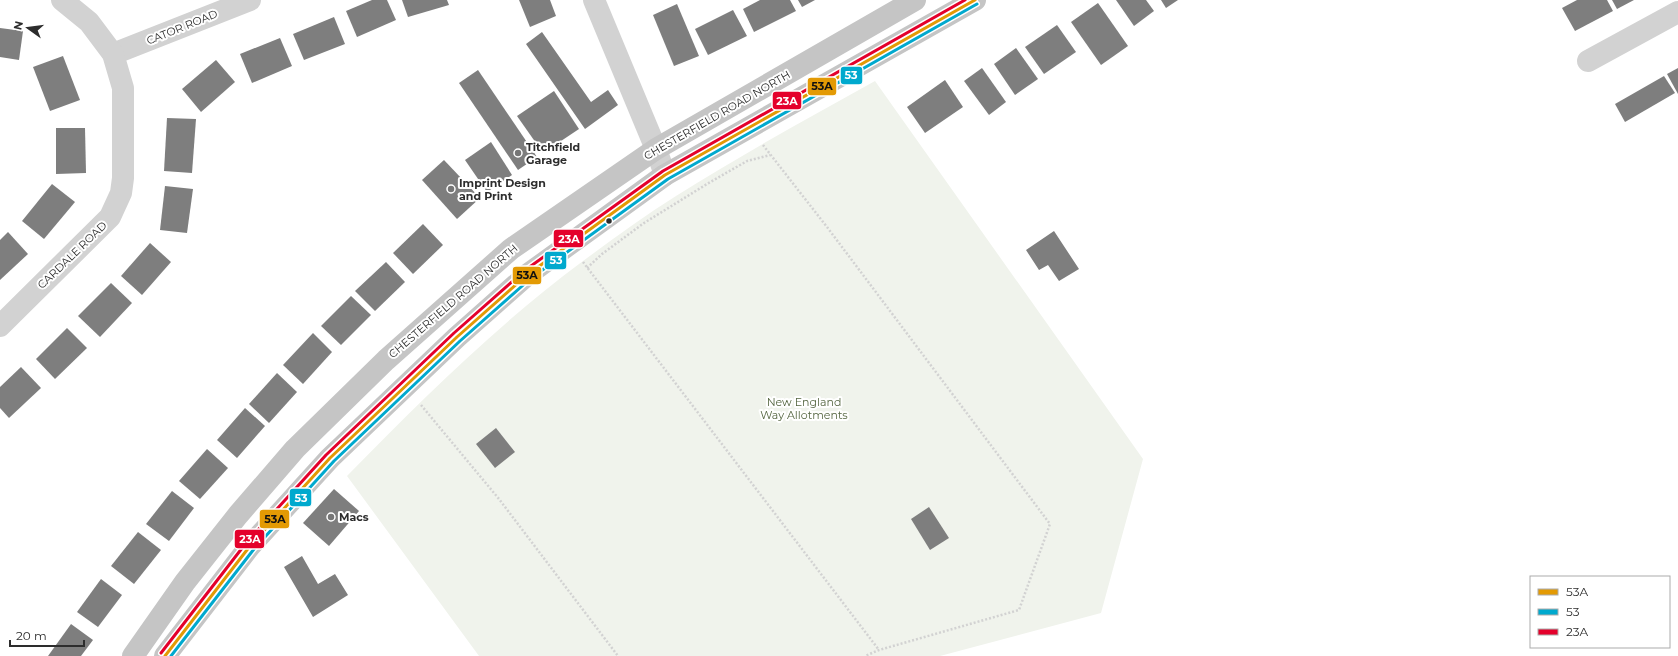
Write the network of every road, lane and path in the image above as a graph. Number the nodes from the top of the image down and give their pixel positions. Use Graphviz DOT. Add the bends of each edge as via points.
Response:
graph roads {
  1 [pos="62,0"];
  2 [pos="250,0"];
  3 [pos="594,0"];
  4 [pos="915,0"];
  5 [pos="975,0"];
  6 [pos="1678,12"];
  7 [pos="113,54"];
  8 [pos="1588,61"];
  9 [pos="749,128"];
  10 [pos="656,149"];
  11 [pos="770,155"];
  12 [pos="665,175"];
  13 [pos="568,245"];
  14 [pos="587,268"];
  15 [pos="0,326"];
  16 [pos="405,386"];
  17 [pos="879,650"];
  18 [pos="133,656"];
  19 [pos="165,656"];
  20 [pos="618,656"];
  21 [pos="865,656"];
  1 -- 7 [label="street" via="89,22"];
  2 -- 7 [label="street, CATOR ROAD"];
  3 -- 10 [label="street"];
  4 -- 10 [label="main road, CHESTERFIELD ROAD NORTH"];
  5 -- 9 [label="main road"];
  6 -- 8 [label="street"];
  7 -- 15 [label="street, CARDALE ROAD" via="123,88 122,194 110,217"];
  9 -- 11 [label="path"];
  9 -- 12 [label="main road"];
  10 -- 12 [label="street"];
  10 -- 18 [label="main road, CHESTERFIELD ROAD NORTH" via="511,249 386,360 295,449 248,503 185,582"];
  11 -- 14 [label="path" via="747,161 644,223"];
  11 -- 17 [label="path" via="1050,524 1019,610"];
  12 -- 13 [label="main road"];
  13 -- 14 [label="path"];
  13 -- 16 [label="main road" via="527,275"];
  14 -- 17 [label="path"];
  16 -- 19 [label="main road" via="330,458 250,546"];
  16 -- 20 [label="path" via="499,499"];
  17 -- 21 [label="path"];
}
